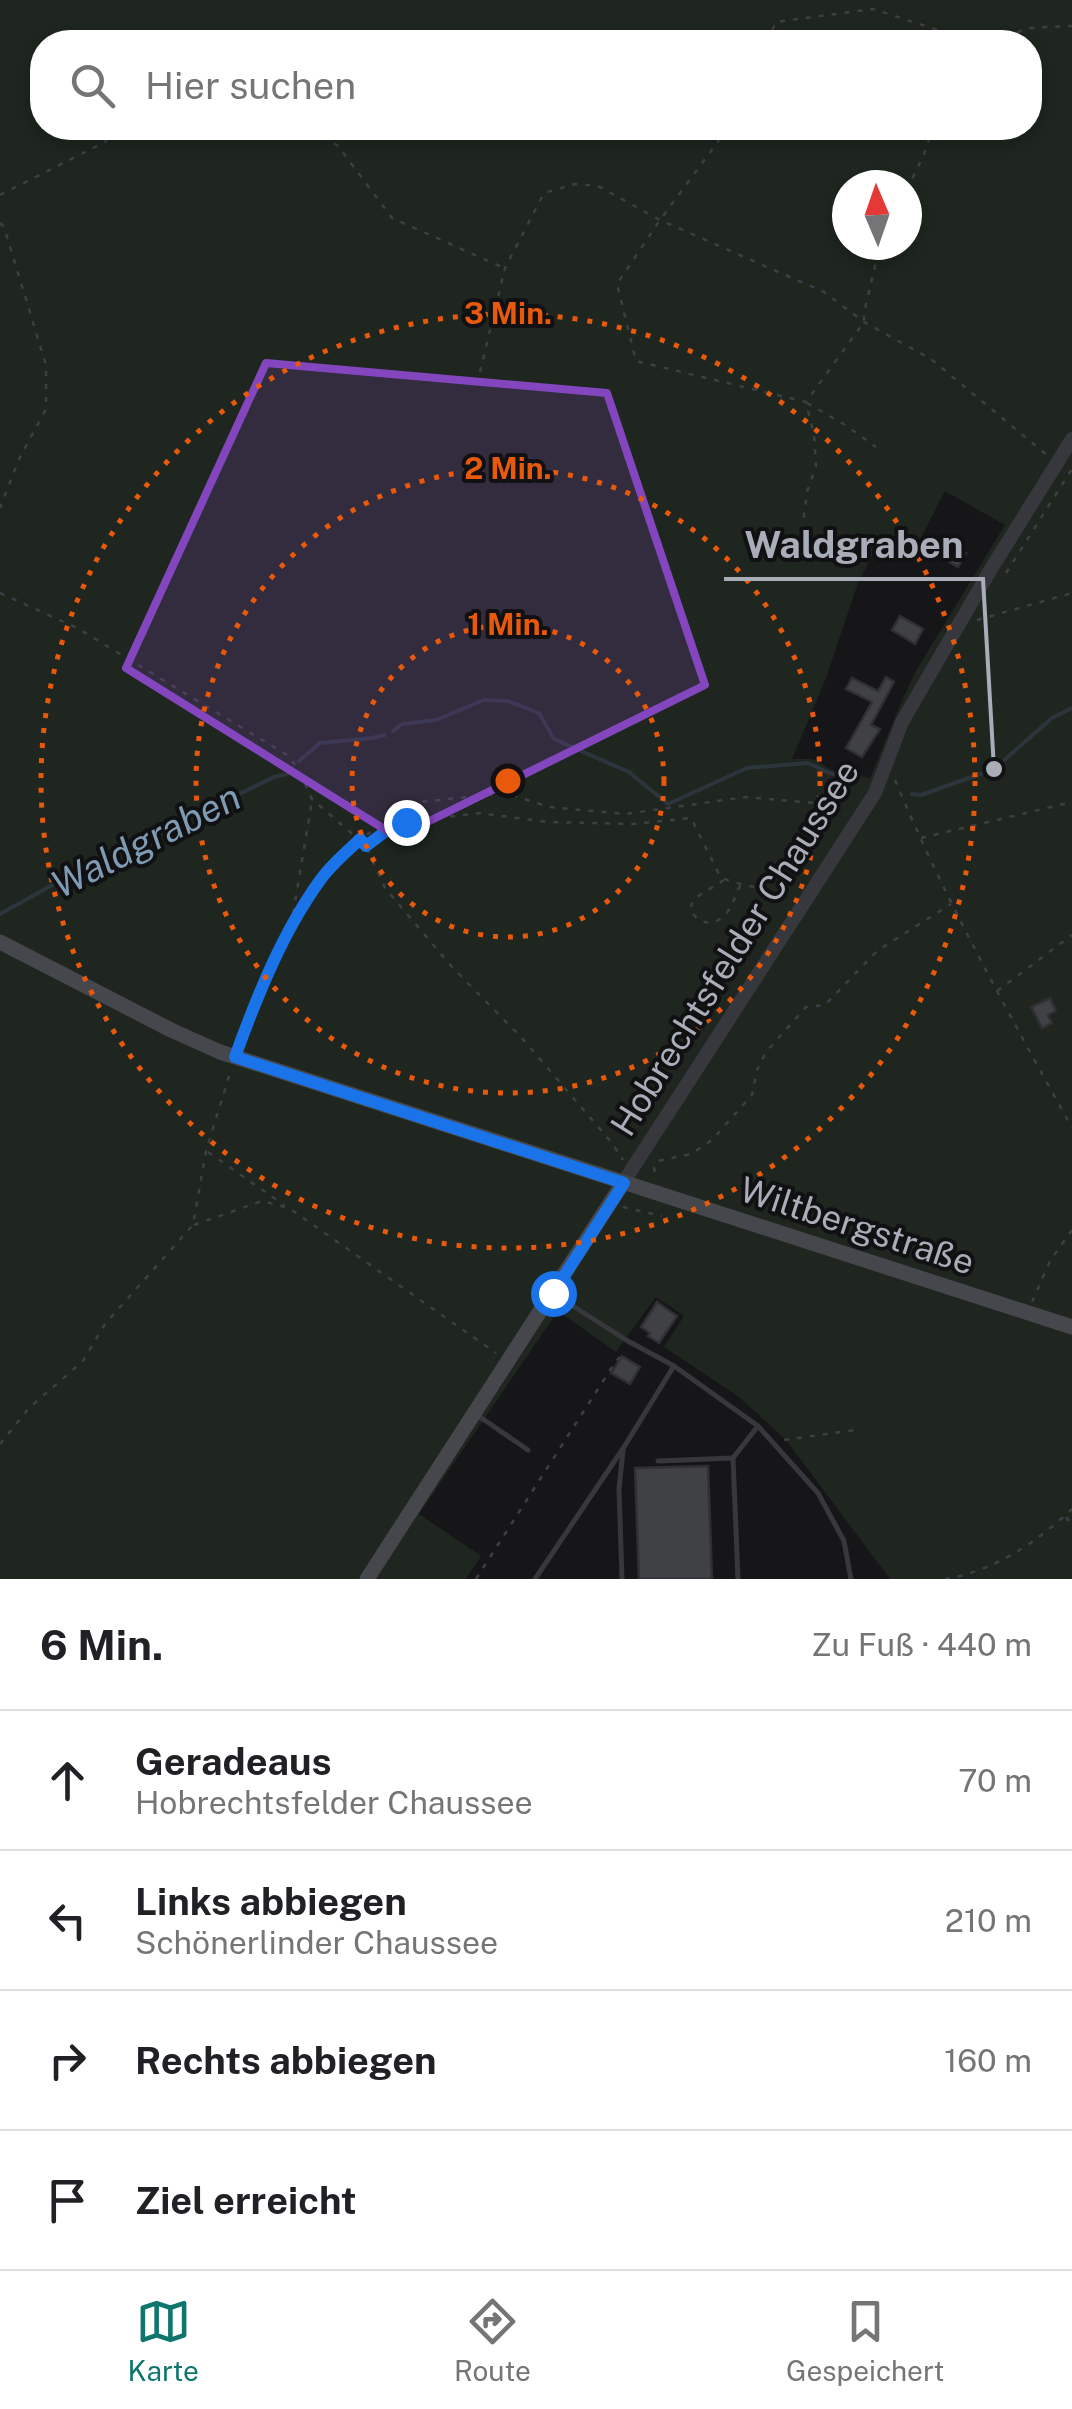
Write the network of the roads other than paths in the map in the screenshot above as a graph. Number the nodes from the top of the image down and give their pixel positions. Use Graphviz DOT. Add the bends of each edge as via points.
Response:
graph roads {
  1 [pos="1072,439"];
  2 [pos="0,942"];
  3 [pos="624,1183"];
  4 [pos="553,1293"];
  5 [pos="1072,1326"];
  6 [pos="674,1366"];
  7 [pos="474,1414"];
  8 [pos="758,1426"];
  9 [pos="624,1447"];
  10 [pos="528,1450"];
  11 [pos="733,1458"];
  12 [pos="658,1460"];
  13 [pos="366,1579"];
  14 [pos="535,1579"];
  15 [pos="622,1579"];
  16 [pos="738,1579"];
  17 [pos="851,1579"];
  1 -- 3 [label="street, Hobrechtsfelder Chaussee" via="902,722 874,792"];
  2 -- 3 [label="main road, Wiltbergstraße" via="235,1057"];
  3 -- 4 [label="main road, Hobrechtsfelder Chaussee"];
  3 -- 5 [label="main road, Wiltbergstraße"];
  4 -- 6 [label="lane"];
  4 -- 7 [label="main road, Hobrechtsfelder Chaussee"];
  6 -- 8 [label="lane"];
  6 -- 9 [label="lane"];
  7 -- 10 [label="lane"];
  7 -- 13 [label="main road, Hobrechtsfelder Chaussee"];
  8 -- 11 [label="lane"];
  8 -- 17 [label="lane" via="818,1494 844,1542"];
  9 -- 14 [label="lane"];
  9 -- 15 [label="lane"];
  11 -- 12 [label="lane"];
  11 -- 16 [label="lane"];
}
